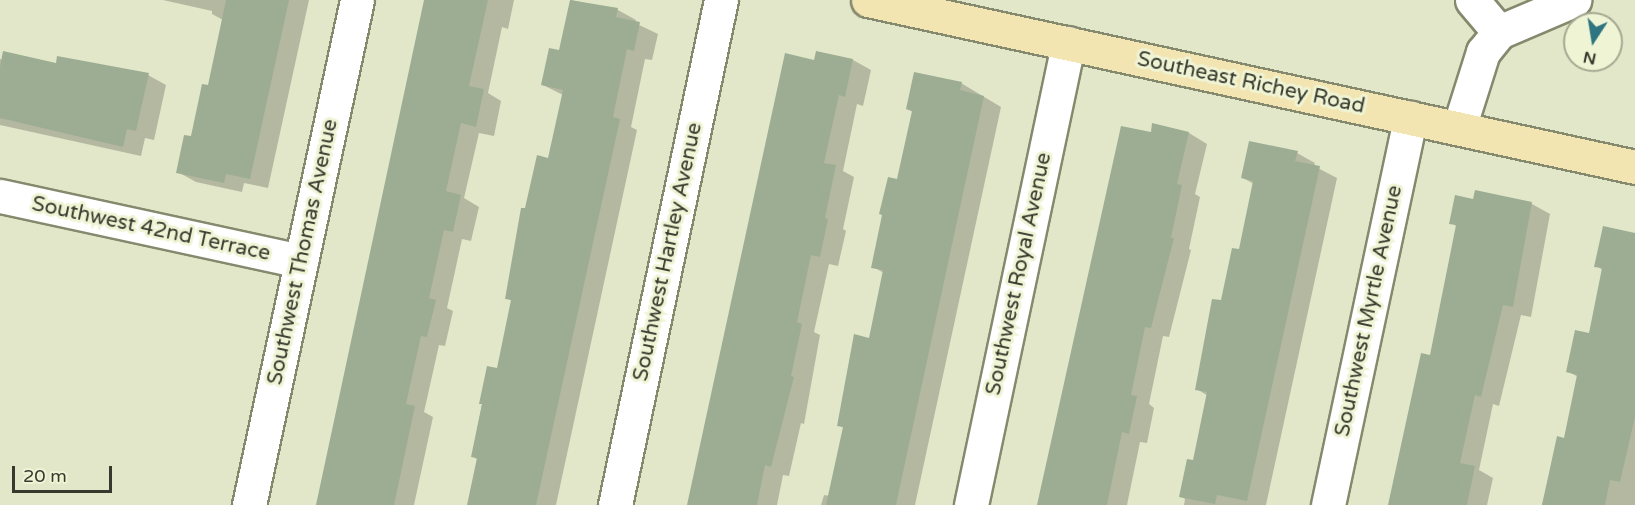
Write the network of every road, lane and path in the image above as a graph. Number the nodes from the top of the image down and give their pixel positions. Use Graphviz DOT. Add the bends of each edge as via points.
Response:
graph roads {
  1 [pos="357,0"];
  2 [pos="721,0"];
  3 [pos="868,0"];
  4 [pos="1472,0"];
  5 [pos="1574,0"];
  6 [pos="1499,32"];
  7 [pos="1068,43"];
  8 [pos="1410,118"];
  9 [pos="1459,128"];
  10 [pos="1635,167"];
  11 [pos="0,196"];
  12 [pos="301,261"];
  13 [pos="249,505"];
  14 [pos="615,505"];
  15 [pos="971,505"];
  16 [pos="1328,505"];
  1 -- 12 [label="street, Southwest Thomas Avenue"];
  2 -- 14 [label="street, Southwest Hartley Avenue"];
  3 -- 7 [label="main road, Southeast Richey Road"];
  4 -- 6 [label="street"];
  5 -- 6 [label="street"];
  6 -- 9 [label="street" via="1483,52"];
  7 -- 8 [label="main road, Southeast Richey Road"];
  7 -- 15 [label="street, Southwest Royal Avenue"];
  8 -- 9 [label="main road, Southeast Richey Road"];
  8 -- 16 [label="street, Southwest Myrtle Avenue"];
  9 -- 10 [label="main road, Southeast Richey Road"];
  11 -- 12 [label="street, Southwest 42nd Terrace"];
  12 -- 13 [label="street, Southwest Thomas Avenue"];
}
